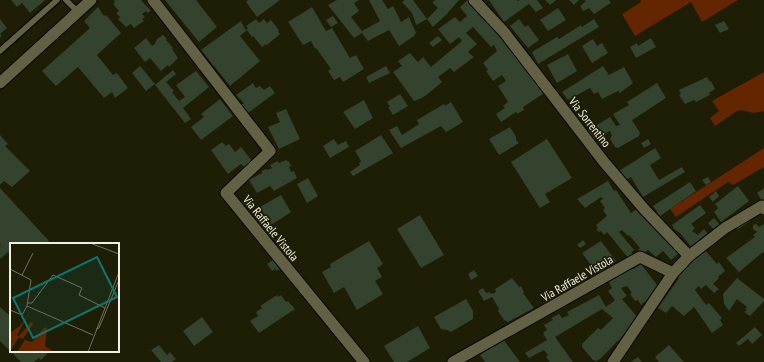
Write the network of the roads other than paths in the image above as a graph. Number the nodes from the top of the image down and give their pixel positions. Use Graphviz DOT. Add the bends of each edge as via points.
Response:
graph roads {
  1 [pos="57,0"];
  2 [pos="66,0"];
  3 [pos="91,0"];
  4 [pos="152,0"];
  5 [pos="474,0"];
  6 [pos="78,12"];
  7 [pos="0,51"];
  8 [pos="0,83"];
  9 [pos="764,209"];
  10 [pos="689,256"];
  11 [pos="673,273"];
  12 [pos="364,362"];
  13 [pos="453,362"];
  14 [pos="613,362"];
  1 -- 7 [label="lane"];
  2 -- 6 [label="lane"];
  3 -- 6 [label="street"];
  4 -- 12 [label="street, Via Raffaele Vistola" via="270,151 226,193"];
  5 -- 10 [label="street, Via Sorrentino" via="504,32 604,162"];
  6 -- 8 [label="street"];
  9 -- 10 [label="street" via="762,206 725,228"];
  10 -- 11 [label="street"];
  11 -- 13 [label="street, Via Raffaele Vistola" via="640,257"];
  11 -- 14 [label="street"];
}
